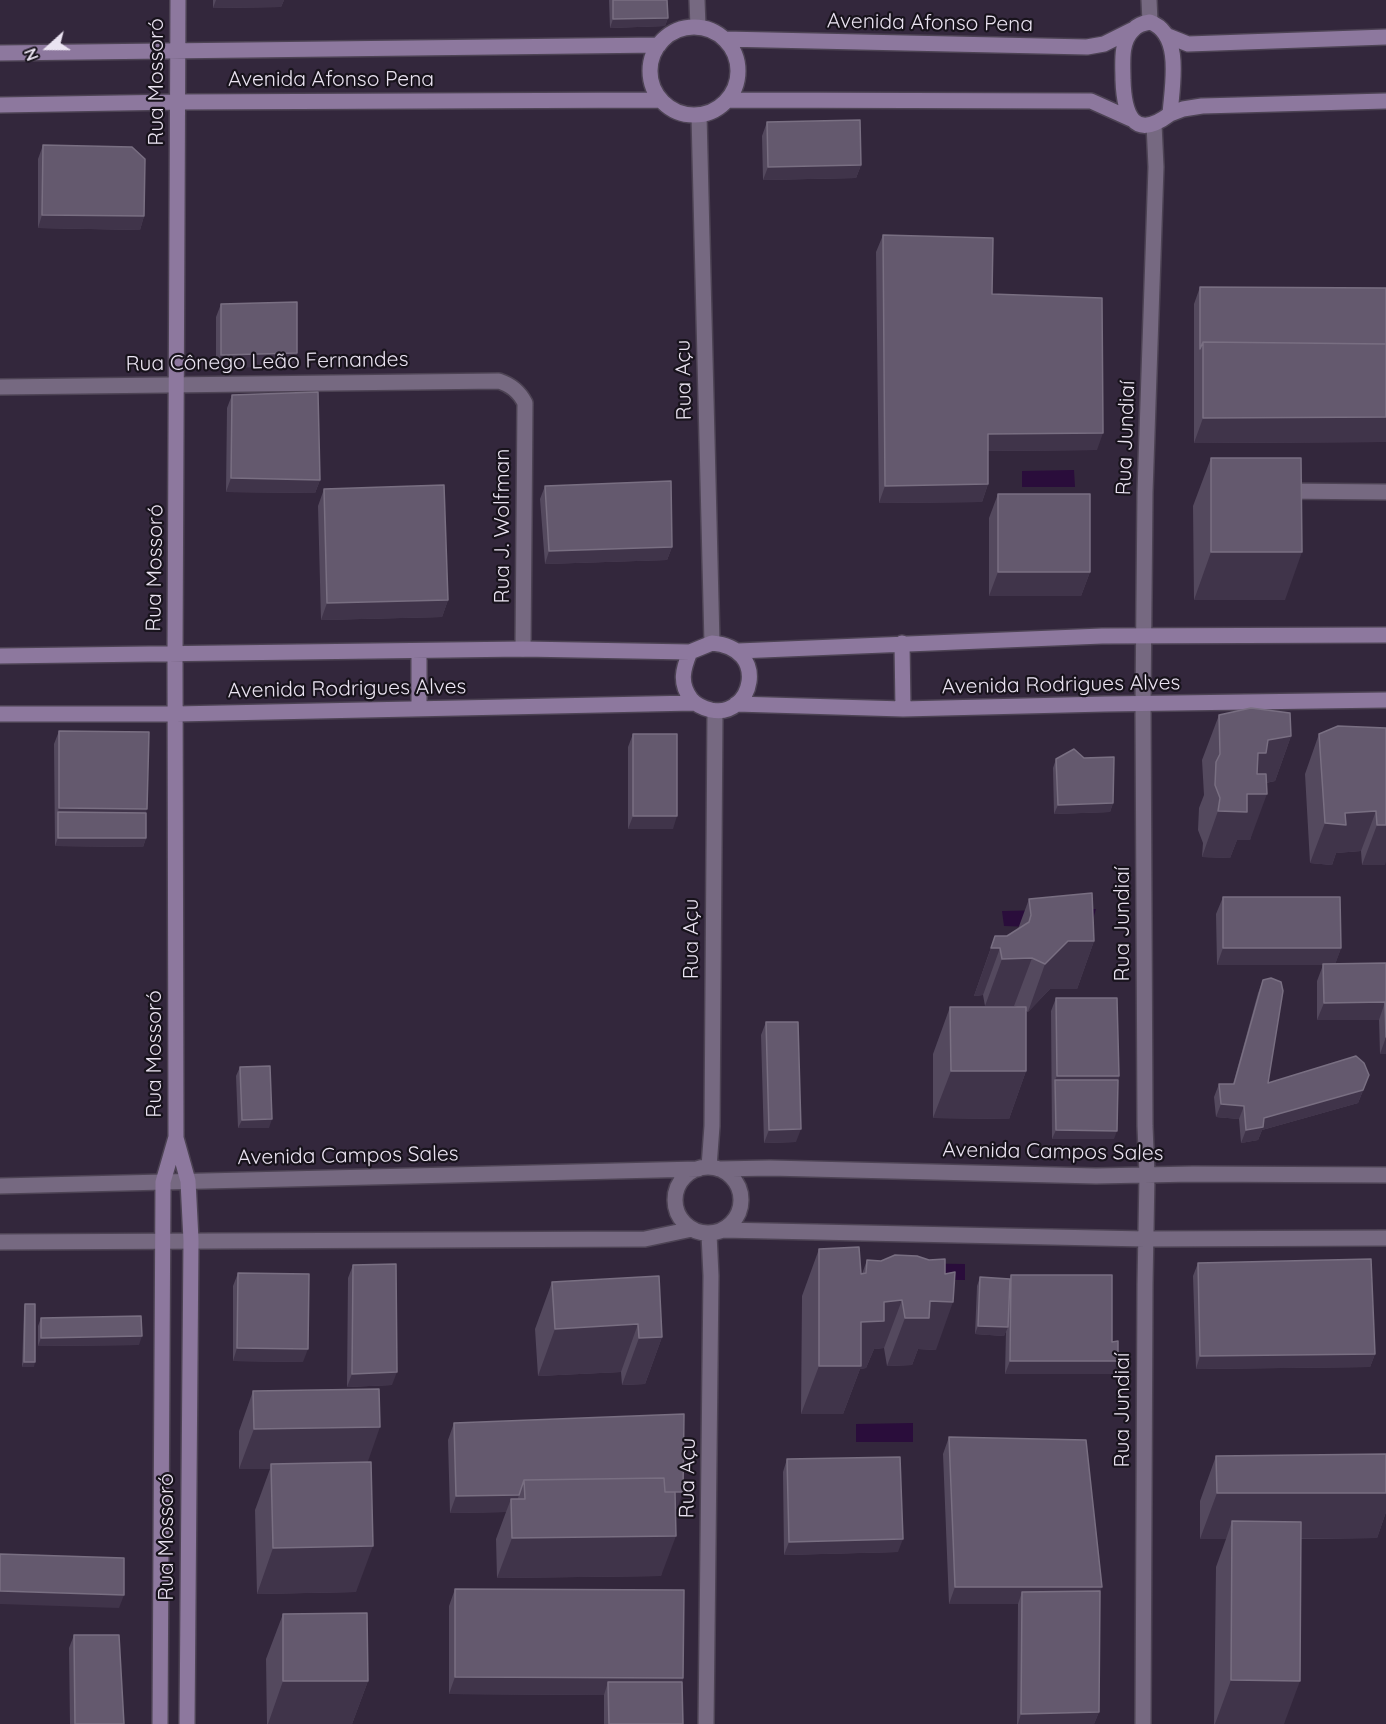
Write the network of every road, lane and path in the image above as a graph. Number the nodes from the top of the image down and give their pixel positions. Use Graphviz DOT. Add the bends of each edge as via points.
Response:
graph roads {
  1 [pos="178,0"];
  2 [pos="697,0"];
  3 [pos="1149,0"];
  4 [pos="1150,22"];
  5 [pos="698,27"];
  6 [pos="1132,30"];
  7 [pos="1168,36"];
  8 [pos="1386,38"];
  9 [pos="724,39"];
  10 [pos="659,45"];
  11 [pos="178,51"];
  12 [pos="0,53"];
  13 [pos="661,100"];
  14 [pos="727,100"];
  15 [pos="1386,101"];
  16 [pos="178,102"];
  17 [pos="0,105"];
  18 [pos="1170,114"];
  19 [pos="699,115"];
  20 [pos="1131,119"];
  21 [pos="1154,124"];
  22 [pos="177,384"];
  23 [pos="0,387"];
  24 [pos="525,403"];
  25 [pos="1266,491"];
  26 [pos="1386,492"];
  27 [pos="1386,635"];
  28 [pos="1143,636"];
  29 [pos="712,643"];
  30 [pos="902,643"];
  31 [pos="523,649"];
  32 [pos="419,651"];
  33 [pos="738,651"];
  34 [pos="690,652"];
  35 [pos="175,655"];
  36 [pos="0,656"];
  37 [pos="1386,700"];
  38 [pos="694,703"];
  39 [pos="736,704"];
  40 [pos="1143,704"];
  41 [pos="418,709"];
  42 [pos="903,709"];
  43 [pos="715,711"];
  44 [pos="0,714"];
  45 [pos="176,714"];
  46 [pos="176,1137"];
  47 [pos="709,1168"];
  48 [pos="1147,1175"];
  49 [pos="1386,1175"];
  50 [pos="188,1181"];
  51 [pos="164,1182"];
  52 [pos="0,1186"];
  53 [pos="692,1229"];
  54 [pos="715,1232"];
  55 [pos="1386,1238"];
  56 [pos="1145,1239"];
  57 [pos="164,1240"];
  58 [pos="191,1240"];
  59 [pos="0,1242"];
  60 [pos="160,1724"];
  61 [pos="187,1724"];
  62 [pos="706,1724"];
  63 [pos="1143,1724"];
  1 -- 11 [label="main road, Rua Mossoró"];
  2 -- 5 [label="street"];
  3 -- 4 [label="street"];
  4 -- 6 [label="main road, Avenida Afonso Pena"];
  4 -- 7 [label="main road"];
  5 -- 9 [label="main road"];
  5 -- 10 [label="main road" via="669,35"];
  6 -- 9 [label="main road, Avenida Afonso Pena" via="1104,44 1087,47"];
  6 -- 20 [label="main road" via="1122,59 1126,110"];
  7 -- 8 [label="main road" via="1188,44"];
  7 -- 18 [label="main road" via="1172,50"];
  9 -- 14 [label="main road" via="734,51 738,65 738,79"];
  10 -- 11 [label="main road, Avenida Afonso Pena"];
  10 -- 13 [label="main road" via="652,58 651,73"];
  11 -- 12 [label="main road, Avenida Afonso Pena"];
  11 -- 16 [label="main road, Rua Mossoró"];
  13 -- 16 [label="main road, Avenida Afonso Pena"];
  13 -- 19 [label="main road" via="672,109"];
  14 -- 19 [label="main road" via="713,111"];
  14 -- 20 [label="main road" via="1091,101"];
  15 -- 18 [label="main road" via="1202,106"];
  16 -- 17 [label="main road, Avenida Afonso Pena"];
  16 -- 22 [label="main road, Rua Mossoró"];
  18 -- 21 [label="main road"];
  19 -- 29 [label="street, Rua Açu"];
  20 -- 21 [label="main road" via="1137,124"];
  21 -- 28 [label="street, Rua Jundiaí"];
  22 -- 23 [label="street, Rua Cônego Leão Fernandes"];
  22 -- 24 [label="street, Rua Cônego Leão Fernandes" via="499,381 514,388"];
  22 -- 35 [label="main road, Rua Mossoró"];
  24 -- 31 [label="street, Rua J. Wolfman"];
  25 -- 26 [label="street"];
  27 -- 28 [label="main road"];
  28 -- 30 [label="main road"];
  28 -- 40 [label="street, Rua Jundiaí"];
  29 -- 33 [label="main road" via="726,644"];
  29 -- 34 [label="main road"];
  30 -- 33 [label="main road"];
  30 -- 42 [label="main road"];
  31 -- 32 [label="main road, Avenida Rodrigues Alves"];
  31 -- 34 [label="main road, Avenida Rodrigues Alves"];
  32 -- 35 [label="main road, Avenida Rodrigues Alves"];
  32 -- 41 [label="main road"];
  33 -- 39 [label="main road" via="750,672 745,695"];
  34 -- 38 [label="main road" via="682,679"];
  35 -- 36 [label="main road, Avenida Rodrigues Alves"];
  35 -- 45 [label="main road, Rua Mossoró"];
  37 -- 40 [label="main road, Avenida Rodrigues Alves"];
  38 -- 41 [label="main road, Avenida Rodrigues Alves"];
  38 -- 43 [label="main road"];
  39 -- 42 [label="main road, Avenida Rodrigues Alves"];
  39 -- 43 [label="main road"];
  40 -- 42 [label="main road, Avenida Rodrigues Alves"];
  40 -- 48 [label="street, Rua Jundiaí"];
  41 -- 45 [label="main road, Avenida Rodrigues Alves"];
  43 -- 47 [label="street, Rua Açu"];
  44 -- 45 [label="main road, Avenida Rodrigues Alves"];
  45 -- 46 [label="main road, Rua Mossoró"];
  46 -- 50 [label="main road, Rua Mossoró"];
  46 -- 51 [label="main road, Rua Mossoró"];
  47 -- 48 [label="street, Avenida Campos Sales"];
  47 -- 50 [label="street, Avenida Campos Sales"];
  47 -- 53 [label="street" via="688,1174 676,1191 677,1213"];
  47 -- 54 [label="street" via="729,1175 740,1194 737,1215"];
  48 -- 49 [label="street, Avenida Campos Sales"];
  48 -- 56 [label="street, Rua Jundiaí"];
  50 -- 51 [label="street, Avenida Campos Sales"];
  50 -- 58 [label="main road, Rua Mossoró"];
  51 -- 52 [label="street, Avenida Campos Sales"];
  51 -- 57 [label="main road, Rua Mossoró"];
  53 -- 54 [label="street"];
  53 -- 58 [label="street" via="645,1239"];
  54 -- 56 [label="street"];
  54 -- 62 [label="street, Rua Açu" via="711,1276"];
  55 -- 56 [label="street"];
  56 -- 63 [label="street, Rua Jundiaí"];
  57 -- 58 [label="street"];
  57 -- 59 [label="street"];
  57 -- 60 [label="main road, Rua Mossoró"];
  58 -- 61 [label="main road, Rua Mossoró"];
}
